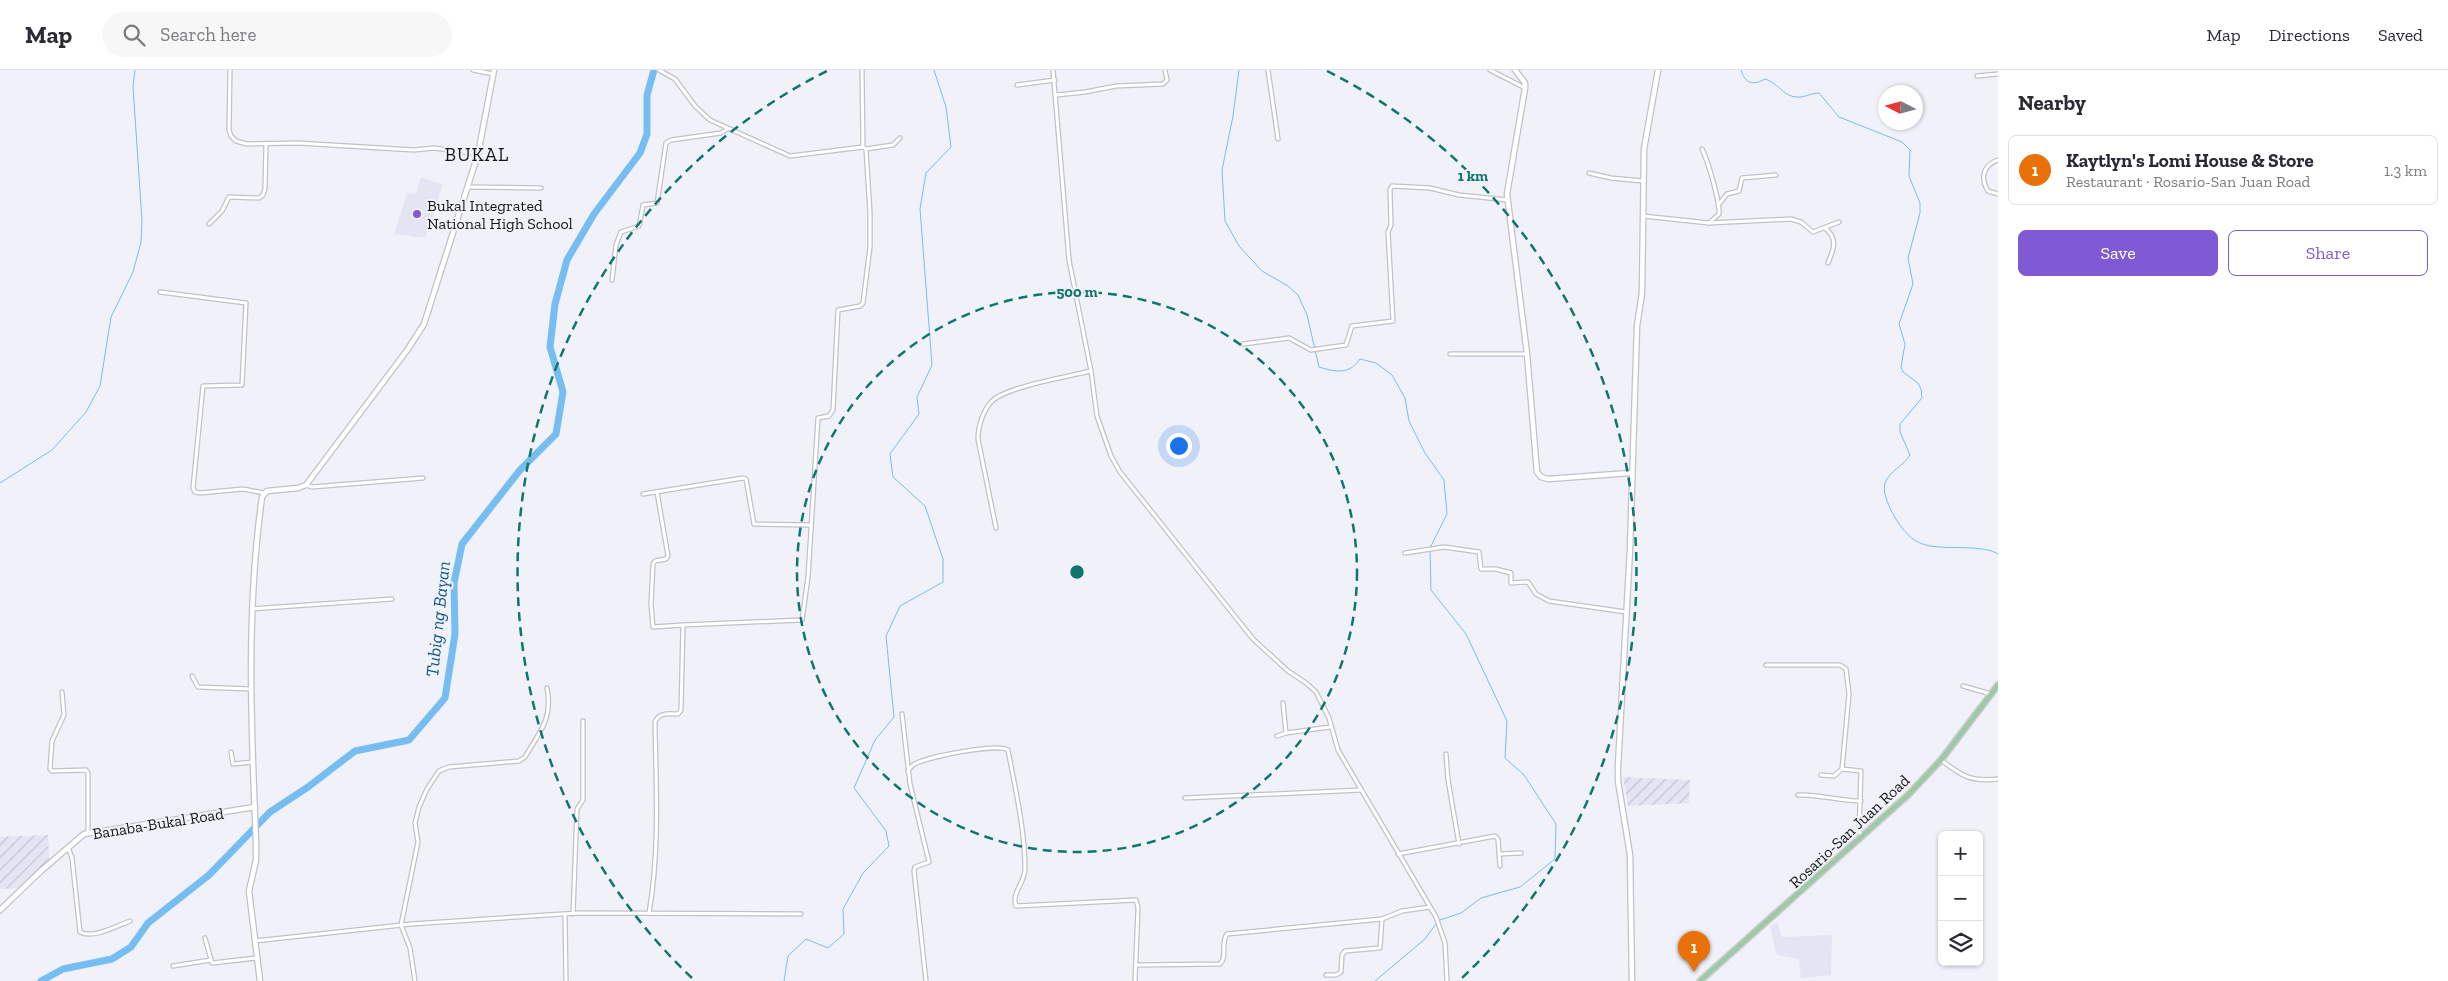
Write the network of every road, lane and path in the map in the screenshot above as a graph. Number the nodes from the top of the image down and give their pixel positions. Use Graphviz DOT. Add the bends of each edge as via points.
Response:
graph roads {
  1 [pos="230,70"];
  2 [pos="472,70"];
  3 [pos="659,70"];
  4 [pos="862,70"];
  5 [pos="1053,70"];
  6 [pos="1165,70"];
  7 [pos="1268,70"];
  8 [pos="1490,70"];
  9 [pos="1515,70"];
  10 [pos="1658,70"];
  11 [pos="494,72"];
  12 [pos="1998,74"];
  13 [pos="1977,76"];
  14 [pos="1055,80"];
  15 [pos="1017,85"];
  16 [pos="1525,88"];
  17 [pos="1057,95"];
  18 [pos="728,128"];
  19 [pos="900,138"];
  20 [pos="1278,139"];
  21 [pos="266,144"];
  22 [pos="864,148"];
  23 [pos="1702,148"];
  24 [pos="478,154"];
  25 [pos="1998,160"];
  26 [pos="1589,173"];
  27 [pos="1776,175"];
  28 [pos="1643,181"];
  29 [pos="468,187"];
  30 [pos="541,188"];
  31 [pos="1998,194"];
  32 [pos="1508,200"];
  33 [pos="1719,204"];
  34 [pos="1643,216"];
  35 [pos="1838,222"];
  36 [pos="1709,223"];
  37 [pos="209,224"];
  38 [pos="1825,228"];
  39 [pos="1828,263"];
  40 [pos="612,280"];
  41 [pos="160,292"];
  42 [pos="1243,344"];
  43 [pos="1450,354"];
  44 [pos="1527,354"];
  45 [pos="1092,371"];
  46 [pos="1630,473"];
  47 [pos="424,478"];
  48 [pos="306,485"];
  49 [pos="657,492"];
  50 [pos="264,493"];
  51 [pos="643,494"];
  52 [pos="812,525"];
  53 [pos="996,528"];
  54 [pos="1405,553"];
  55 [pos="392,599"];
  56 [pos="252,609"];
  57 [pos="1626,612"];
  58 [pos="683,625"];
  59 [pos="1766,665"];
  60 [pos="192,676"];
  61 [pos="1998,685"];
  62 [pos="1963,686"];
  63 [pos="251,688"];
  64 [pos="548,688"];
  65 [pos="62,692"];
  66 [pos="1991,694"];
  67 [pos="1283,703"];
  68 [pos="902,714"];
  69 [pos="583,721"];
  70 [pos="1330,727"];
  71 [pos="1286,732"];
  72 [pos="1277,736"];
  73 [pos="231,752"];
  74 [pos="1446,754"];
  75 [pos="1941,760"];
  76 [pos="254,762"];
  77 [pos="1842,769"];
  78 [pos="908,771"];
  79 [pos="1821,775"];
  80 [pos="1998,779"];
  81 [pos="1361,790"];
  82 [pos="1798,794"];
  83 [pos="1185,798"];
  84 [pos="1861,801"];
  85 [pos="255,807"];
  86 [pos="88,833"];
  87 [pos="1863,837"];
  88 [pos="1459,844"];
  89 [pos="68,847"];
  90 [pos="1521,853"];
  91 [pos="1398,854"];
  92 [pos="1500,854"];
  93 [pos="1500,866"];
  94 [pos="1430,907"];
  95 [pos="0,910"];
  96 [pos="649,913"];
  97 [pos="573,914"];
  98 [pos="801,914"];
  99 [pos="565,915"];
  100 [pos="1382,919"];
  101 [pos="130,921"];
  102 [pos="401,925"];
  103 [pos="205,938"];
  104 [pos="256,941"];
  105 [pos="258,958"];
  106 [pos="211,960"];
  107 [pos="1137,965"];
  108 [pos="173,966"];
  109 [pos="1326,976"];
  110 [pos="260,981"];
  111 [pos="415,981"];
  112 [pos="566,981"];
  113 [pos="926,981"];
  114 [pos="1135,981"];
  115 [pos="1447,981"];
  116 [pos="1632,981"];
  117 [pos="1700,981"];
  1 -- 21 [label="street" via="230,136 236,141"];
  2 -- 11 [label="street"];
  3 -- 18 [label="street" via="675,79 710,120"];
  4 -- 22 [label="street"];
  5 -- 14 [label="street"];
  6 -- 17 [label="street" via="1167,80 1163,84 1116,86"];
  7 -- 20 [label="street"];
  8 -- 16 [label="street"];
  9 -- 16 [label="street"];
  10 -- 28 [label="street" via="1644,149"];
  11 -- 24 [label="street"];
  12 -- 13 [label="street"];
  14 -- 15 [label="street"];
  14 -- 17 [label="street"];
  16 -- 32 [label="street"];
  17 -- 45 [label="street" via="1067,251"];
  18 -- 22 [label="street" via="790,156"];
  18 -- 40 [label="street" via="721,133 666,143 657,203 643,205 639,226 621,232 616,245"];
  19 -- 22 [label="street" via="893,145"];
  21 -- 24 [label="street" via="434,148"];
  21 -- 37 [label="street" via="266,189 263,196 229,198"];
  22 -- 52 [label="street" via="870,247 863,302 857,307 841,308 837,315 833,410 829,416 818,418"];
  23 -- 33 [label="street" via="1710,165"];
  24 -- 29 [label="street"];
  25 -- 31 [label="street" via="1988,163 1985,177 1988,192"];
  26 -- 28 [label="street"];
  27 -- 33 [label="street" via="1742,178 1739,191 1727,194"];
  28 -- 34 [label="street"];
  29 -- 30 [label="street"];
  29 -- 48 [label="street" via="424,324"];
  32 -- 42 [label="street" via="1459,196 1430,188 1392,186 1388,232 1392,321 1352,326 1346,345 1311,350 1289,338"];
  32 -- 44 [label="street"];
  33 -- 36 [label="street" via="1719,214"];
  34 -- 36 [label="street"];
  34 -- 46 [label="street" via="1642,293 1637,326"];
  35 -- 38 [label="street"];
  36 -- 38 [label="street" via="1791,219 1801,222 1813,232"];
  38 -- 39 [label="street" via="1832,233 1835,247"];
  41 -- 50 [label="street" via="246,303 242,385 203,386 193,488 195,492 243,489"];
  43 -- 44 [label="street"];
  44 -- 46 [label="street" via="1537,472 1541,477"];
  45 -- 53 [label="street" via="1025,386 993,400 986,410 978,439"];
  45 -- 70 [label="street" via="1097,416 1116,466 1252,640 1316,692"];
  46 -- 57 [label="street"];
  47 -- 48 [label="street"];
  48 -- 50 [label="street"];
  49 -- 51 [label="street"];
  49 -- 52 [label="street" via="743,478 746,479 754,524"];
  49 -- 58 [label="street" via="668,556 653,564 651,604 654,627"];
  50 -- 56 [label="street"];
  52 -- 58 [label="street" via="802,620"];
  54 -- 57 [label="street" via="1444,547 1479,552 1481,569 1506,570 1511,573 1511,583 1528,582 1536,594 1549,601"];
  55 -- 56 [label="street"];
  56 -- 63 [label="street"];
  57 -- 116 [label="street" via="1618,782 1630,855"];
  58 -- 96 [label="street" via="681,710 678,714 662,715 655,722 657,808 654,885"];
  59 -- 77 [label="street" via="1840,665 1846,669 1849,694"];
  60 -- 63 [label="street" via="198,687"];
  61 -- 66 [label="main road, Rosario-San Juan Road"];
  62 -- 66 [label="street"];
  63 -- 76 [label="street"];
  64 -- 102 [label="street" via="551,705 548,717 525,757 519,761 449,767 439,771 427,789 415,823 418,842"];
  65 -- 86 [label="street" via="64,715 52,742 50,769 86,770 88,773"];
  66 -- 75 [label="main road, Rosario-San Juan Road"];
  67 -- 71 [label="street"];
  68 -- 78 [label="street"];
  69 -- 97 [label="street" via="583,800 576,809"];
  70 -- 71 [label="street"];
  70 -- 81 [label="street" via="1338,750"];
  71 -- 72 [label="street"];
  73 -- 76 [label="street" via="233,764"];
  74 -- 88 [label="street"];
  75 -- 80 [label="street" via="1968,779"];
  75 -- 87 [label="main road, Rosario-San Juan Road"];
  76 -- 85 [label="street"];
  77 -- 79 [label="street" via="1834,776"];
  77 -- 84 [label="street" via="1861,771"];
  78 -- 107 [label="street" via="912,765 941,756 1000,747 1008,750 1024,852 1024,877 1014,899 1016,906 1136,900"];
  78 -- 113 [label="street" via="928,862 914,871"];
  81 -- 83 [label="street"];
  81 -- 91 [label="street"];
  82 -- 84 [label="street"];
  84 -- 87 [label="street" via="1859,832"];
  85 -- 86 [label="street, Banaba-Bukal Road"];
  85 -- 104 [label="street" via="256,860 249,891"];
  86 -- 89 [label="street, Banaba-Bukal Road"];
  87 -- 117 [label="main road, Rosario-San Juan Road"];
  88 -- 91 [label="street"];
  88 -- 92 [label="street" via="1495,836"];
  89 -- 95 [label="street, Banaba-Bukal Road"];
  89 -- 101 [label="street" via="80,932 85,935"];
  90 -- 92 [label="street"];
  91 -- 94 [label="street"];
  92 -- 93 [label="street"];
  94 -- 100 [label="street" via="1402,911"];
  94 -- 115 [label="street" via="1445,943"];
  96 -- 97 [label="street"];
  96 -- 98 [label="street"];
  97 -- 99 [label="street"];
  99 -- 102 [label="street"];
  99 -- 112 [label="street"];
  100 -- 107 [label="street" via="1227,934 1224,959 1220,964"];
  100 -- 109 [label="street" via="1380,948 1345,951 1341,972"];
  102 -- 104 [label="street"];
  102 -- 111 [label="street" via="410,948"];
  103 -- 106 [label="street"];
  104 -- 105 [label="street"];
  105 -- 106 [label="street" via="214,964"];
  105 -- 110 [label="street"];
  106 -- 108 [label="street"];
  107 -- 114 [label="street"];
}
